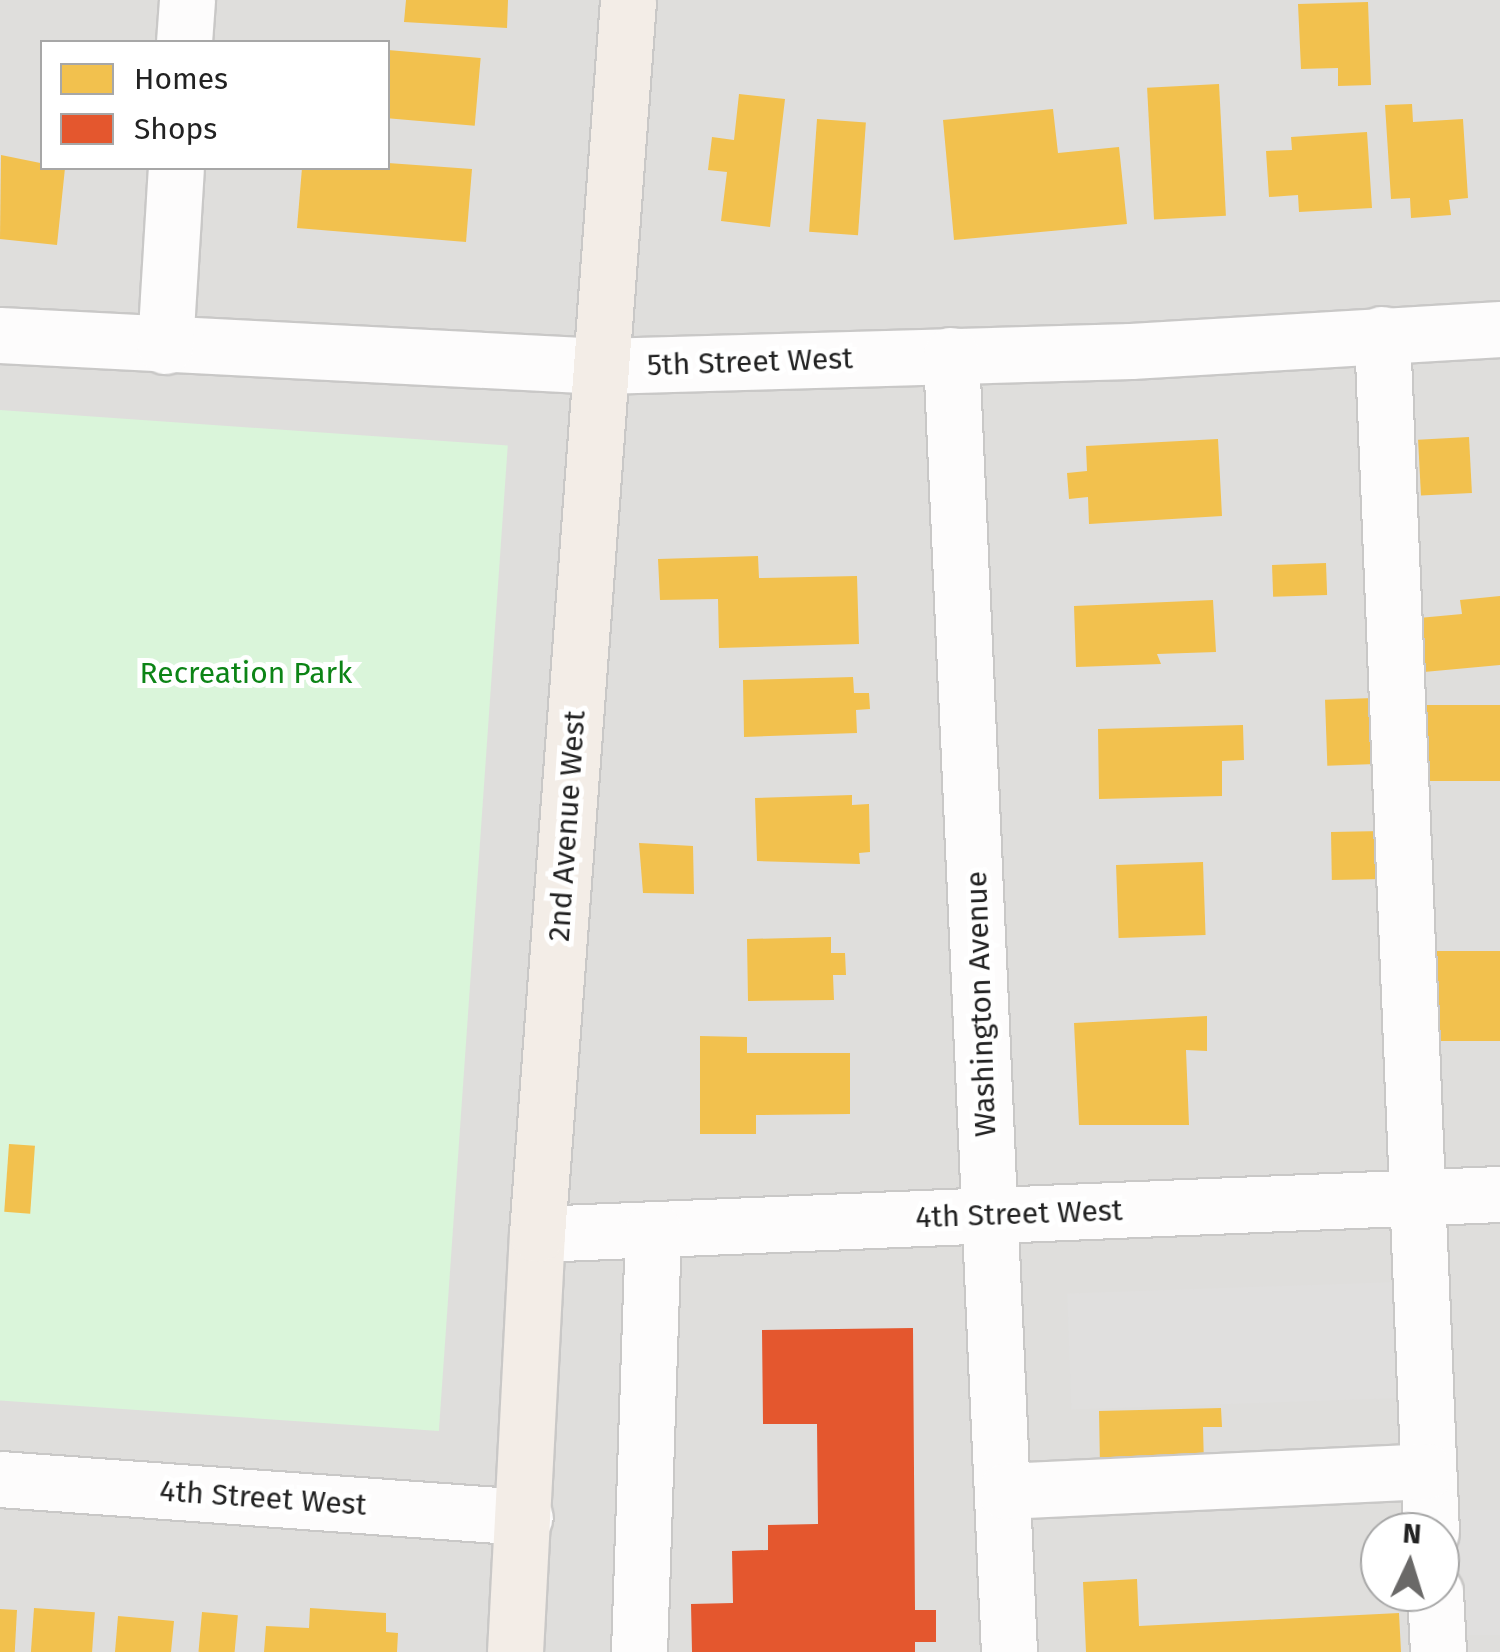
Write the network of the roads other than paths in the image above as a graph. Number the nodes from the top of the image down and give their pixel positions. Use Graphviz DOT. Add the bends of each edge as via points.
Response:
graph roads {
  1 [pos="187,0"];
  2 [pos="628,0"];
  3 [pos="184,40"];
  4 [pos="176,170"];
  5 [pos="1500,329"];
  6 [pos="1382,334"];
  7 [pos="0,335"];
  8 [pos="165,346"];
  9 [pos="951,355"];
  10 [pos="600,366"];
  11 [pos="1500,1194"];
  12 [pos="1414,1198"];
  13 [pos="990,1216"];
  14 [pos="653,1230"];
  15 [pos="537,1234"];
  16 [pos="1426,1471"];
  17 [pos="0,1479"];
  18 [pos="1005,1490"];
  19 [pos="1429,1512"];
  20 [pos="525,1517"];
  21 [pos="1436,1612"];
  22 [pos="515,1652"];
  23 [pos="638,1652"];
  24 [pos="1009,1652"];
  25 [pos="1438,1652"];
  1 -- 3 [label="street"];
  2 -- 10 [label="main road, 2nd Avenue West"];
  4 -- 8 [label="street"];
  5 -- 6 [label="street, 5th Street West"];
  6 -- 9 [label="street, 5th Street West"];
  6 -- 12 [label="street"];
  7 -- 8 [label="street, 5th Street West"];
  8 -- 10 [label="street, 5th Street West"];
  9 -- 10 [label="street, 5th Street West"];
  9 -- 13 [label="street, Washington Avenue"];
  10 -- 15 [label="main road, 2nd Avenue West"];
  11 -- 12 [label="street, 4th Street West"];
  12 -- 13 [label="street, 4th Street West"];
  12 -- 16 [label="street"];
  13 -- 14 [label="street, 4th Street West"];
  13 -- 18 [label="street, Washington Avenue"];
  14 -- 15 [label="street, 4th Street West"];
  14 -- 23 [label="street"];
  15 -- 20 [label="main road, 2nd Avenue West"];
  16 -- 18 [label="street"];
  16 -- 19 [label="street"];
  17 -- 20 [label="street, 4th Street West"];
  18 -- 24 [label="street, Washington Avenue"];
  20 -- 22 [label="main road, 2nd Avenue West"];
  21 -- 25 [label="street"];
}
